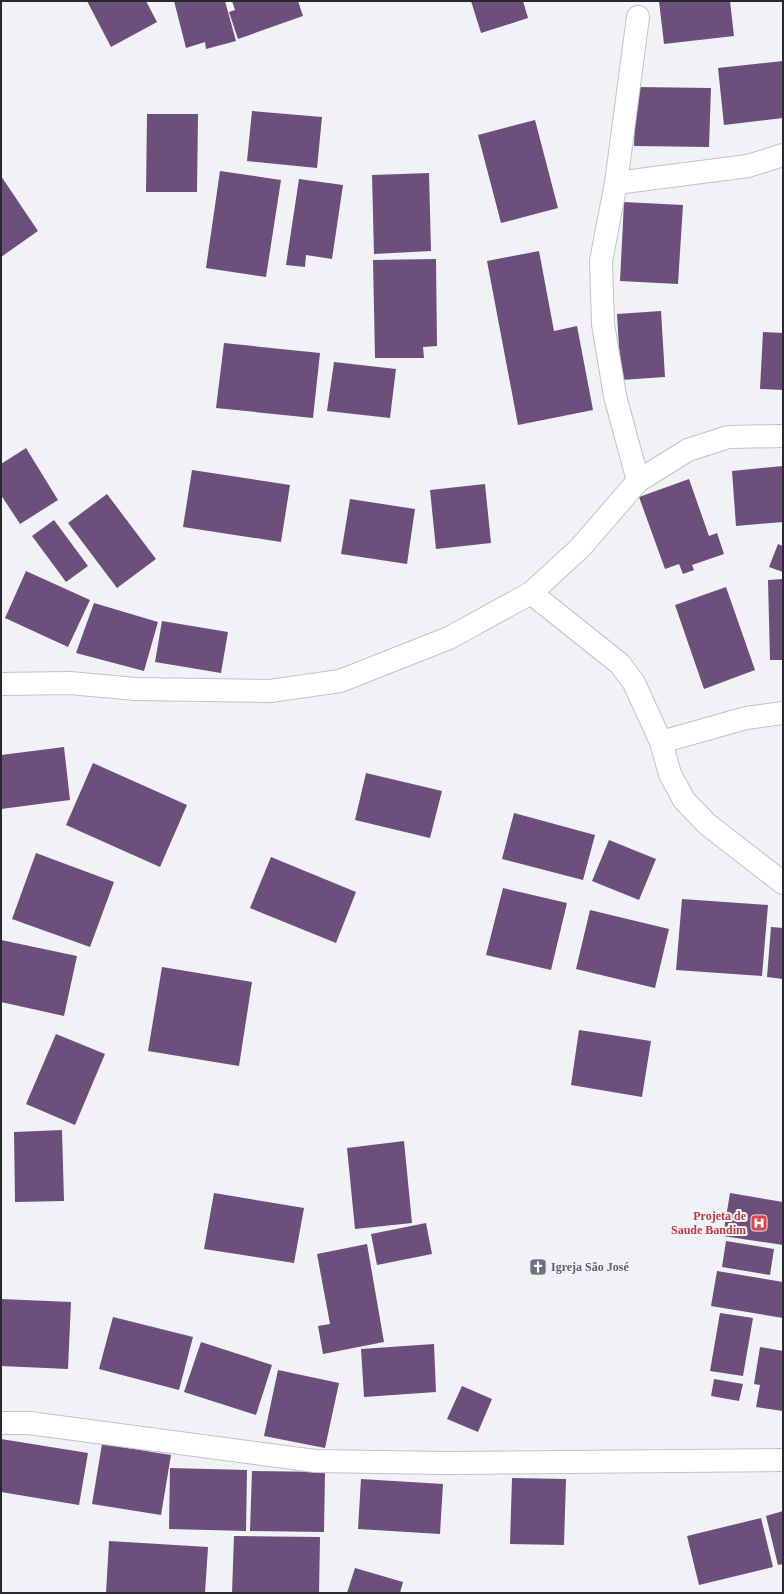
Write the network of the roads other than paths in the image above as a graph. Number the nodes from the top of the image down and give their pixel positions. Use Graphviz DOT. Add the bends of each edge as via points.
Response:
graph roads {
  1 [pos="638,17"];
  2 [pos="783,155"];
  3 [pos="616,184"];
  4 [pos="783,436"];
  5 [pos="638,480"];
  6 [pos="531,593"];
  7 [pos="1,684"];
  8 [pos="783,713"];
  9 [pos="660,742"];
  10 [pos="783,883"];
  11 [pos="1,1423"];
  12 [pos="783,1460"];
  1 -- 3 [label="street"];
  2 -- 3 [label="street" via="748,166"];
  3 -- 5 [label="street" via="601,261 603,324 615,396"];
  4 -- 5 [label="street" via="728,437 688,450"];
  5 -- 6 [label="street" via="580,548"];
  6 -- 7 [label="street" via="449,638 340,681 270,691 135,689 70,682"];
  6 -- 9 [label="street" via="620,664 634,683"];
  8 -- 9 [label="street" via="746,718"];
  9 -- 10 [label="street" via="670,774 684,800 707,824"];
  11 -- 12 [label="street" via="29,1423 315,1461 447,1463"];
}
